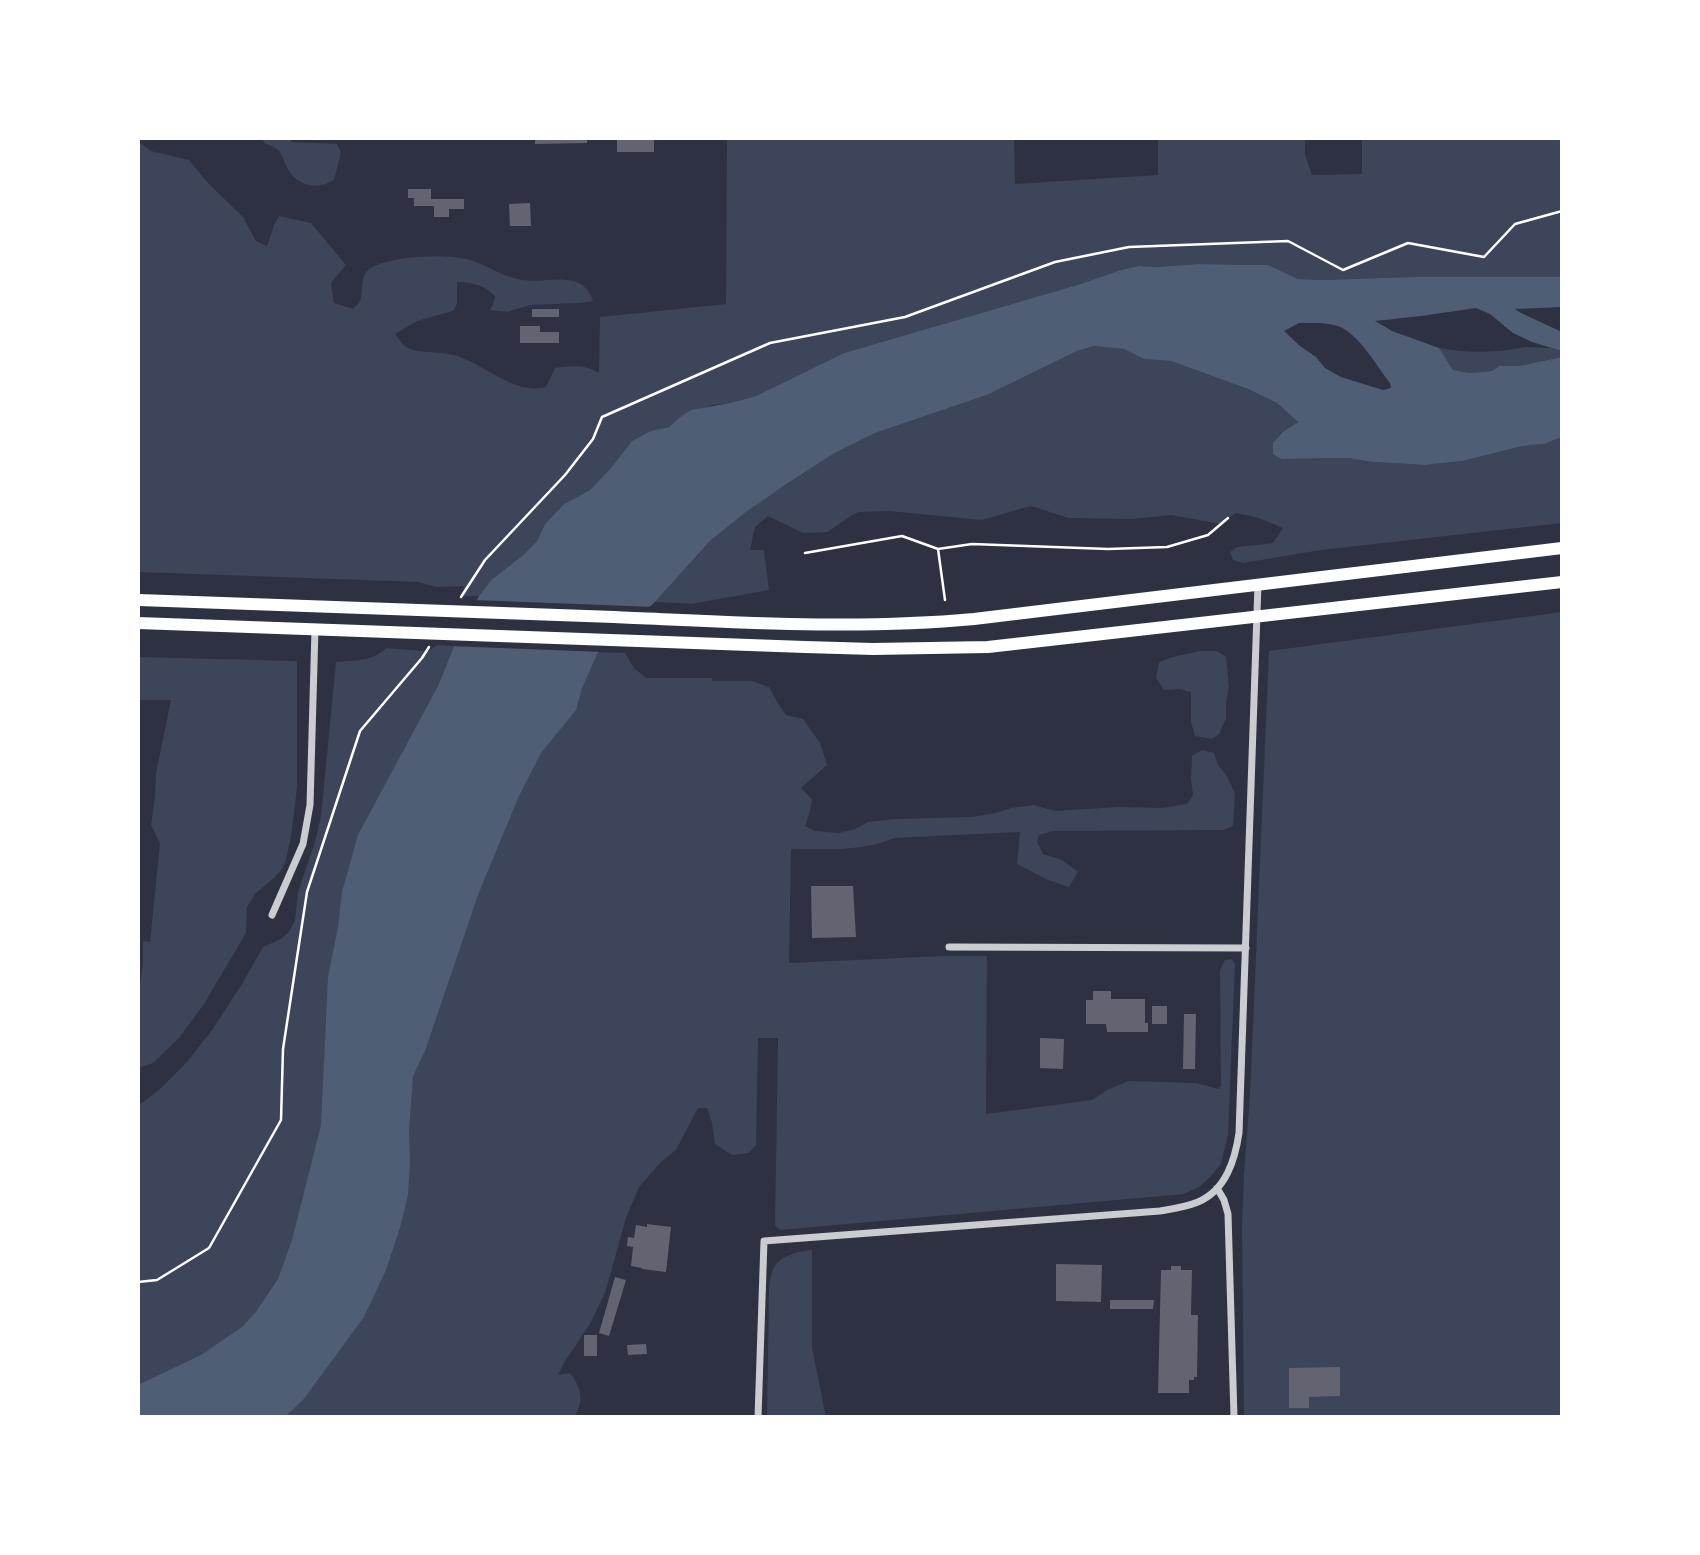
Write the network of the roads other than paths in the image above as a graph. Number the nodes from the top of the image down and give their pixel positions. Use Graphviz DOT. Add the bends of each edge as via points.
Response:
graph roads {
  1 [pos="1562,548"];
  2 [pos="1562,582"];
  3 [pos="1258,584"];
  4 [pos="138,600"];
  5 [pos="1257,618"];
  6 [pos="138,624"];
  7 [pos="315,629"];
  8 [pos="272,915"];
  9 [pos="949,947"];
  10 [pos="1246,948"];
  11 [pos="1217,1188"];
  12 [pos="758,1417"];
  13 [pos="1234,1417"];
  1 -- 3 [label="highway"];
  2 -- 5 [label="highway"];
  3 -- 4 [label="highway" via="919,624"];
  3 -- 5 [label="street"];
  5 -- 7 [label="highway" via="973,648 873,649"];
  5 -- 10 [label="street"];
  6 -- 7 [label="highway"];
  7 -- 8 [label="street" via="310,805 303,844"];
  9 -- 10 [label="street"];
  10 -- 11 [label="street" via="1239,1133 1228,1174"];
  11 -- 12 [label="street" via="1195,1204 1160,1211 764,1241"];
  11 -- 13 [label="street" via="1228,1214"];
}
